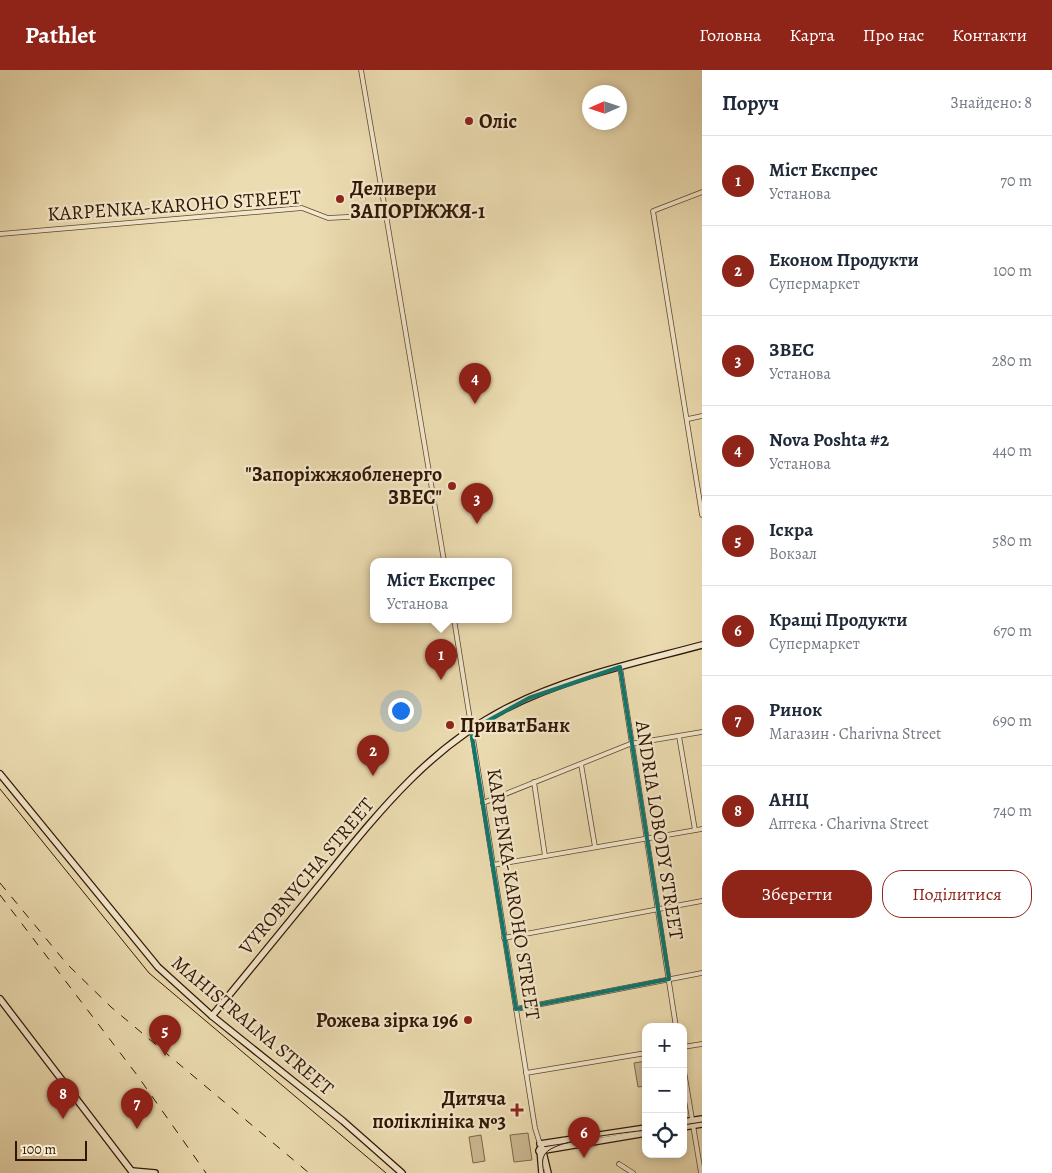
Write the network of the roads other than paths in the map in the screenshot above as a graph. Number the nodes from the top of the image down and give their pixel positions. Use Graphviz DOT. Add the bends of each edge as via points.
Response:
graph roads {
  1 [pos="361,70"];
  2 [pos="702,192"];
  3 [pos="386,215"];
  4 [pos="0,234"];
  5 [pos="702,416"];
  6 [pos="688,418"];
  7 [pos="701,496"];
  8 [pos="702,515"];
  9 [pos="443,558"];
  10 [pos="455,623"];
  11 [pos="702,645"];
  12 [pos="620,667"];
  13 [pos="471,730"];
  14 [pos="702,732"];
  15 [pos="679,736"];
  16 [pos="630,744"];
  17 [pos="582,764"];
  18 [pos="0,774"];
  19 [pos="534,782"];
  20 [pos="483,803"];
  21 [pos="702,829"];
  22 [pos="695,830"];
  23 [pos="646,839"];
  24 [pos="595,847"];
  25 [pos="545,856"];
  26 [pos="493,865"];
  27 [pos="702,902"];
  28 [pos="657,910"];
  29 [pos="504,938"];
  30 [pos="702,973"];
  31 [pos="669,979"];
  32 [pos="0,999"];
  33 [pos="516,1009"];
  34 [pos="212,1016"];
  35 [pos="675,1023"];
  36 [pos="702,1044"];
  37 [pos="687,1046"];
  38 [pos="642,1054"];
  39 [pos="684,1068"];
  40 [pos="526,1073"];
  41 [pos="702,1119"];
  42 [pos="687,1122"];
  43 [pos="693,1123"];
  44 [pos="702,1124"];
  45 [pos="687,1125"];
  46 [pos="642,1129"];
  47 [pos="642,1134"];
  48 [pos="541,1148"];
  49 [pos="619,1164"];
  50 [pos="132,1172"];
  51 [pos="155,1173"];
  52 [pos="402,1173"];
  53 [pos="542,1173"];
  54 [pos="548,1173"];
  55 [pos="633,1173"];
  56 [pos="701,1173"];
  1 -- 3 [label="street"];
  2 -- 6 [label="street" via="653,211"];
  3 -- 4 [label="street, KARPENKA-KAROHO STREET" via="328,218 302,208"];
  3 -- 9 [label="street"];
  5 -- 6 [label="street"];
  6 -- 7 [label="street"];
  7 -- 8 [label="street"];
  10 -- 13 [label="street, KARPENKA-KAROHO STREET"];
  11 -- 12 [label="street, VYROBNYCHA STREET"];
  12 -- 13 [label="street, VYROBNYCHA STREET" via="574,680 529,698"];
  12 -- 16 [label="street, ANDRIA LOBODY STREET"];
  13 -- 20 [label="street, KARPENKA-KAROHO STREET"];
  13 -- 34 [label="street, VYROBNYCHA STREET" via="423,765 405,784"];
  14 -- 15 [label="street"];
  15 -- 16 [label="street"];
  15 -- 22 [label="street"];
  16 -- 17 [label="street"];
  16 -- 23 [label="street, ANDRIA LOBODY STREET"];
  17 -- 19 [label="street"];
  17 -- 24 [label="street"];
  18 -- 34 [label="street, MAHISTRALNA STREET" via="158,967"];
  19 -- 20 [label="street"];
  19 -- 25 [label="street"];
  20 -- 26 [label="street, KARPENKA-KAROHO STREET"];
  21 -- 22 [label="street"];
  22 -- 23 [label="street"];
  23 -- 24 [label="street"];
  23 -- 28 [label="street, ANDRIA LOBODY STREET"];
  24 -- 25 [label="street"];
  25 -- 26 [label="street"];
  26 -- 29 [label="street, KARPENKA-KAROHO STREET"];
  27 -- 28 [label="street"];
  28 -- 29 [label="street"];
  28 -- 31 [label="street, ANDRIA LOBODY STREET"];
  29 -- 33 [label="street, KARPENKA-KAROHO STREET"];
  30 -- 31 [label="street"];
  31 -- 33 [label="street"];
  31 -- 35 [label="street, ANDRIA LOBODY STREET"];
  32 -- 50 [label="street"];
  33 -- 40 [label="street, KARPENKA-KAROHO STREET"];
  34 -- 52 [label="street, MAHISTRALNA STREET" via="343,1121"];
  36 -- 37 [label="street"];
  38 -- 40 [label="street"];
  39 -- 43 [label="street"];
  40 -- 48 [label="street, KARPENKA-KAROHO STREET"];
  41 -- 43 [label="street"];
  42 -- 43 [label="street"];
  43 -- 44 [label="street"];
  43 -- 45 [label="street"];
  43 -- 56 [label="street"];
  46 -- 48 [label="street"];
  47 -- 48 [label="street"];
  48 -- 53 [label="street, KARPENKA-KAROHO STREET"];
  48 -- 54 [label="street"];
  49 -- 55 [label="street"];
  50 -- 51 [label="street"];
}
